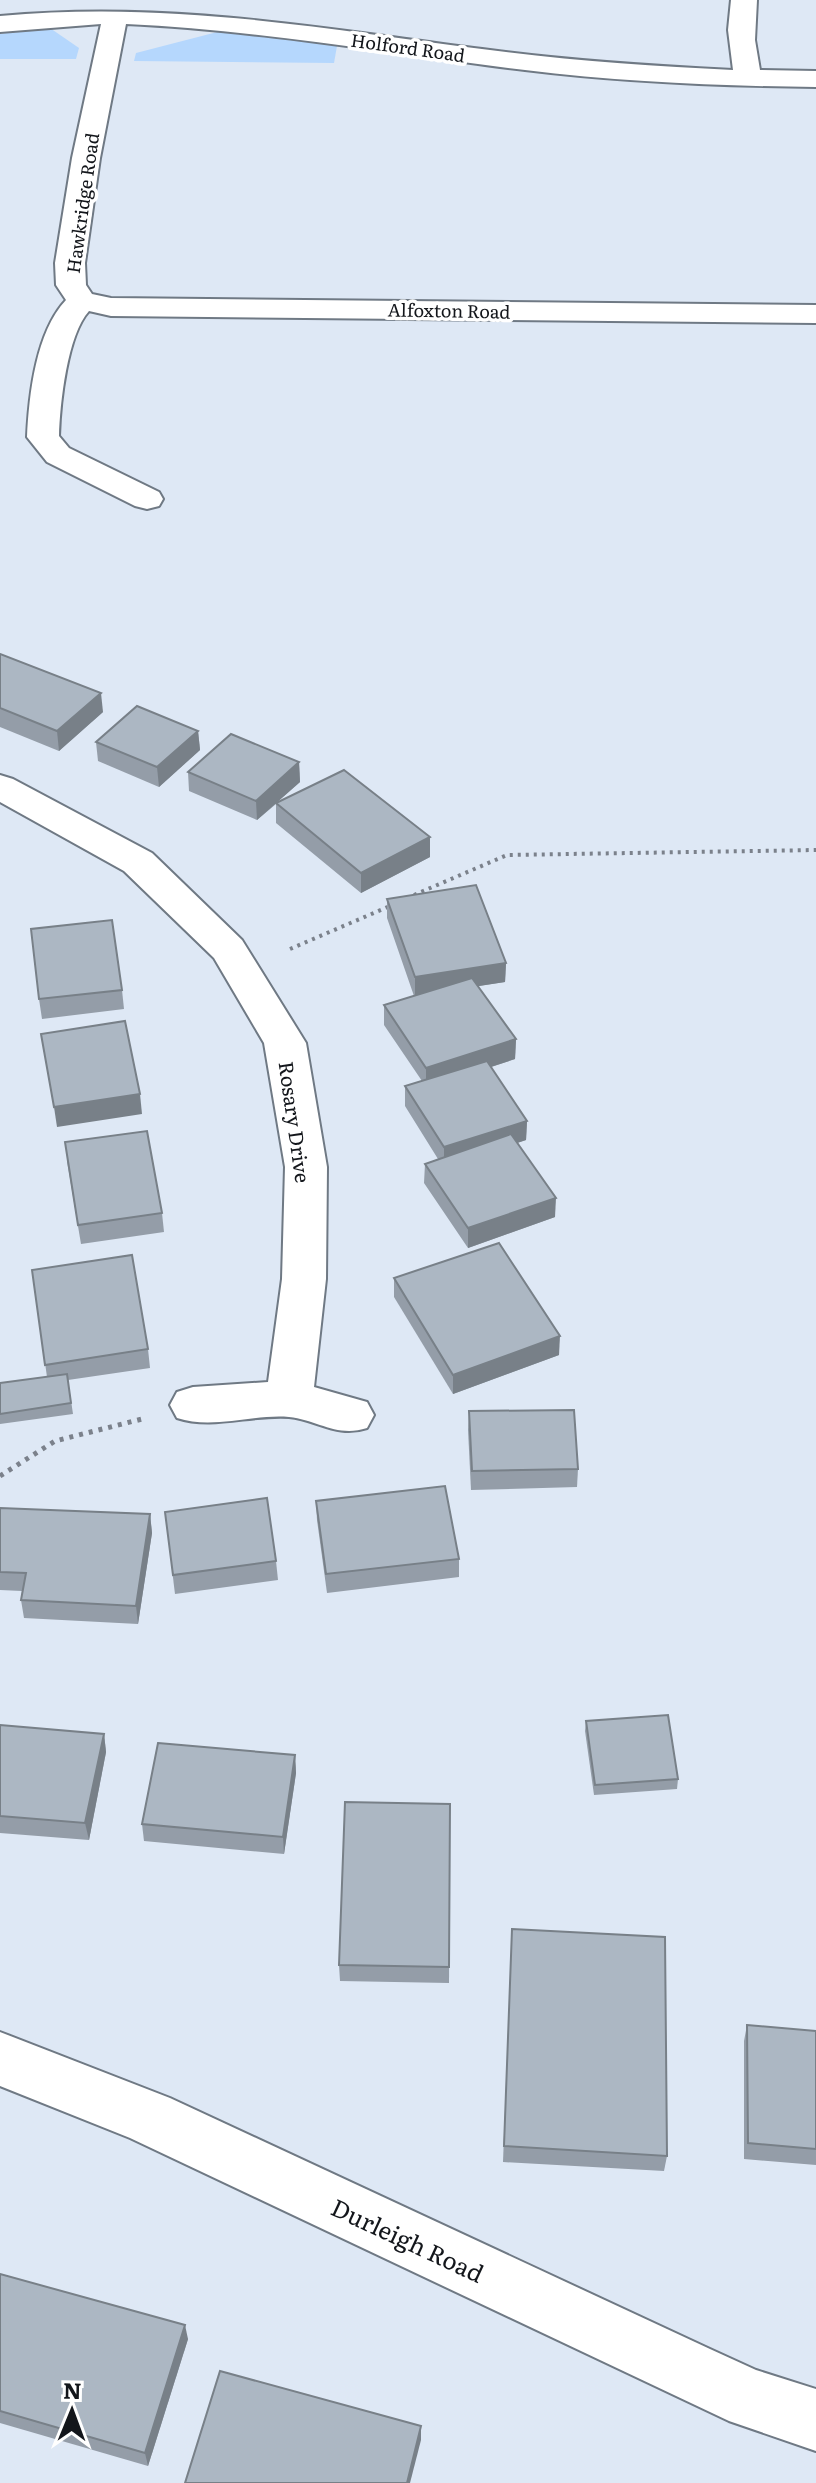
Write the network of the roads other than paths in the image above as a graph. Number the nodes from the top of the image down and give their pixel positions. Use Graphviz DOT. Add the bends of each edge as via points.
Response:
graph roads {
  1 [pos="744,0"];
  2 [pos="20,10"];
  3 [pos="115,17"];
  4 [pos="0,24"];
  5 [pos="749,79"];
  6 [pos="816,79"];
  7 [pos="82,301"];
  8 [pos="816,314"];
  9 [pos="149,462"];
  10 [pos="115,482"];
  11 [pos="147,499"];
  12 [pos="0,787"];
  13 [pos="289,1399"];
  14 [pos="193,1405"];
  15 [pos="351,1415"];
  16 [pos="0,2059"];
  17 [pos="816,2420"];
  1 -- 5 [label="street" via="742,53"];
  2 -- 3 [label="street, Holford Road"];
  2 -- 4 [label="street, Holford Road"];
  3 -- 5 [label="street, Holford Road" via="237,25 591,69"];
  3 -- 7 [label="street, Hawkridge Road" via="70,263 71,285"];
  5 -- 6 [label="street, Holford Road"];
  7 -- 8 [label="street, Alfoxton Road" via="111,307"];
  7 -- 10 [label="street, Hawkridge Road" via="66,318 43,437 58,455"];
  9 -- 10 [label="street"];
  10 -- 11 [label="street, Hawkridge Road"];
  12 -- 13 [label="street, Rosary Drive" via="138,862 228,949 285,1043 306,1167 304,1279"];
  13 -- 14 [label="street"];
  13 -- 15 [label="street"];
  16 -- 17 [label="street, Durleigh Road" via="150,2118 713,2383"];
}
